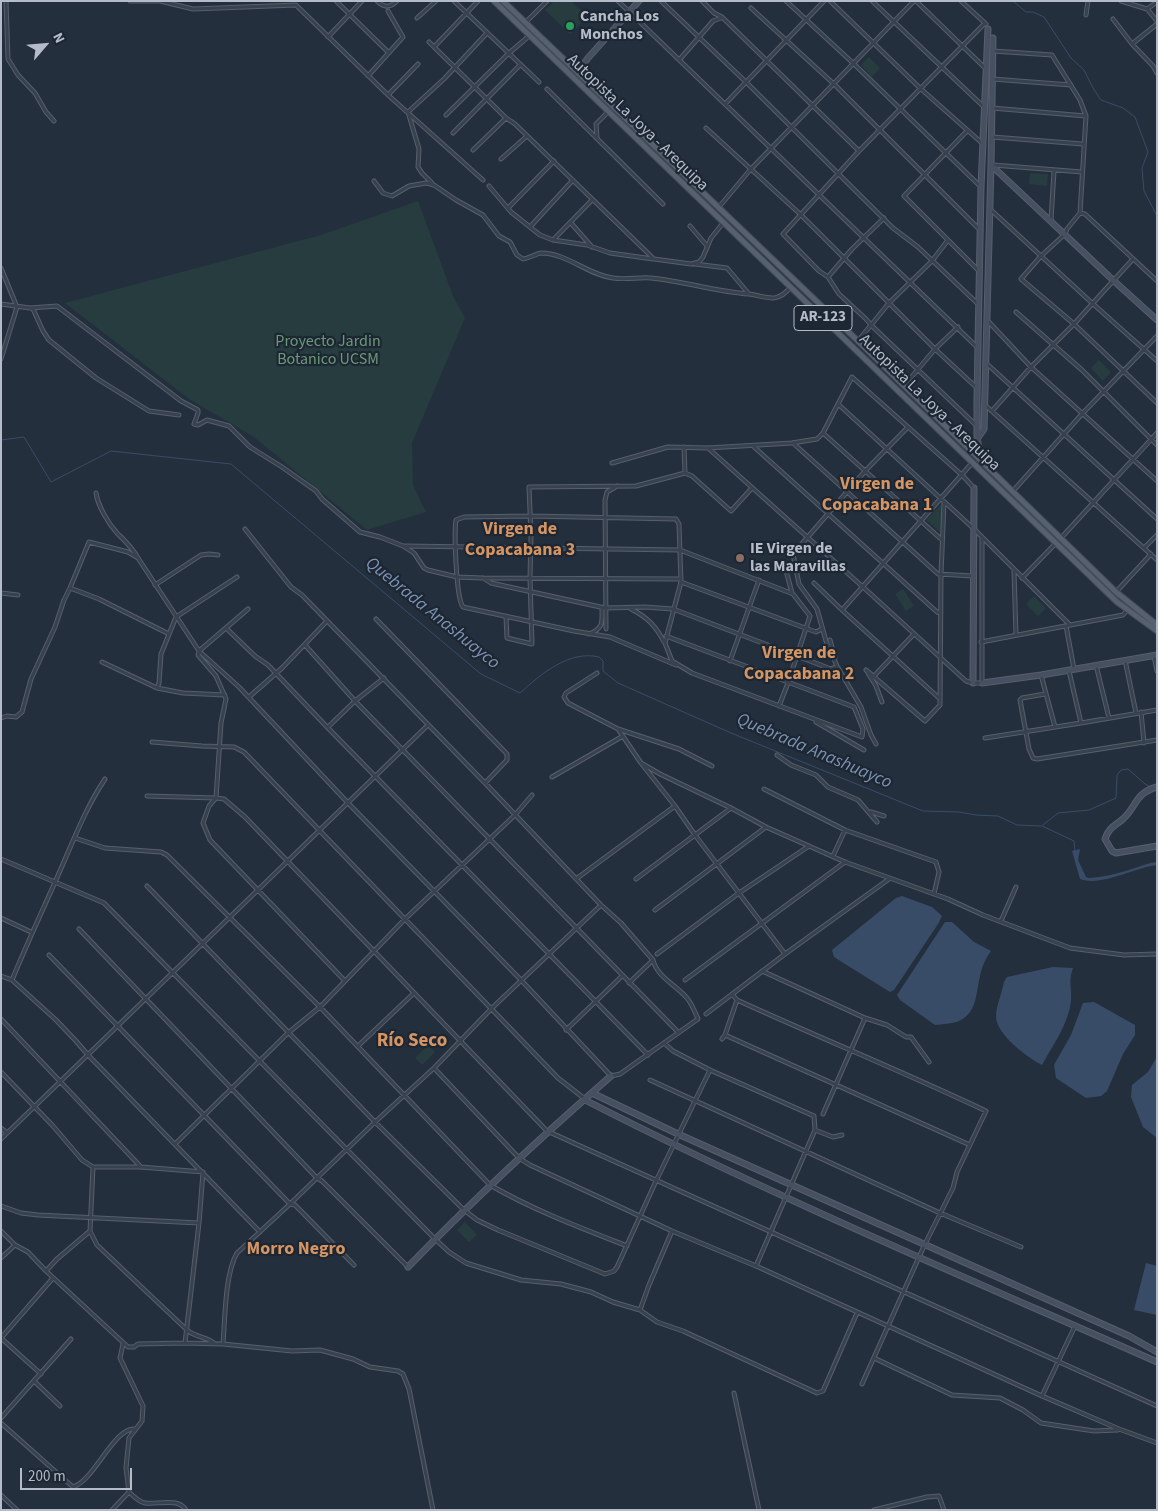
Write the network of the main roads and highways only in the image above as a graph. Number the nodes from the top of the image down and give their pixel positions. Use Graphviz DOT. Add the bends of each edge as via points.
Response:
graph roads {
  1 [pos="494,1"];
  2 [pos="503,1"];
  3 [pos="1157,624"];
  4 [pos="1157,631"];
  1 -- 4 [label="main road, Autopista La Joya - Arequipa / AR-123" via="972,464 1127,610"];
  2 -- 3 [label="main road, Autopista La Joya - Arequipa / AR-123" via="1116,592"];
}
